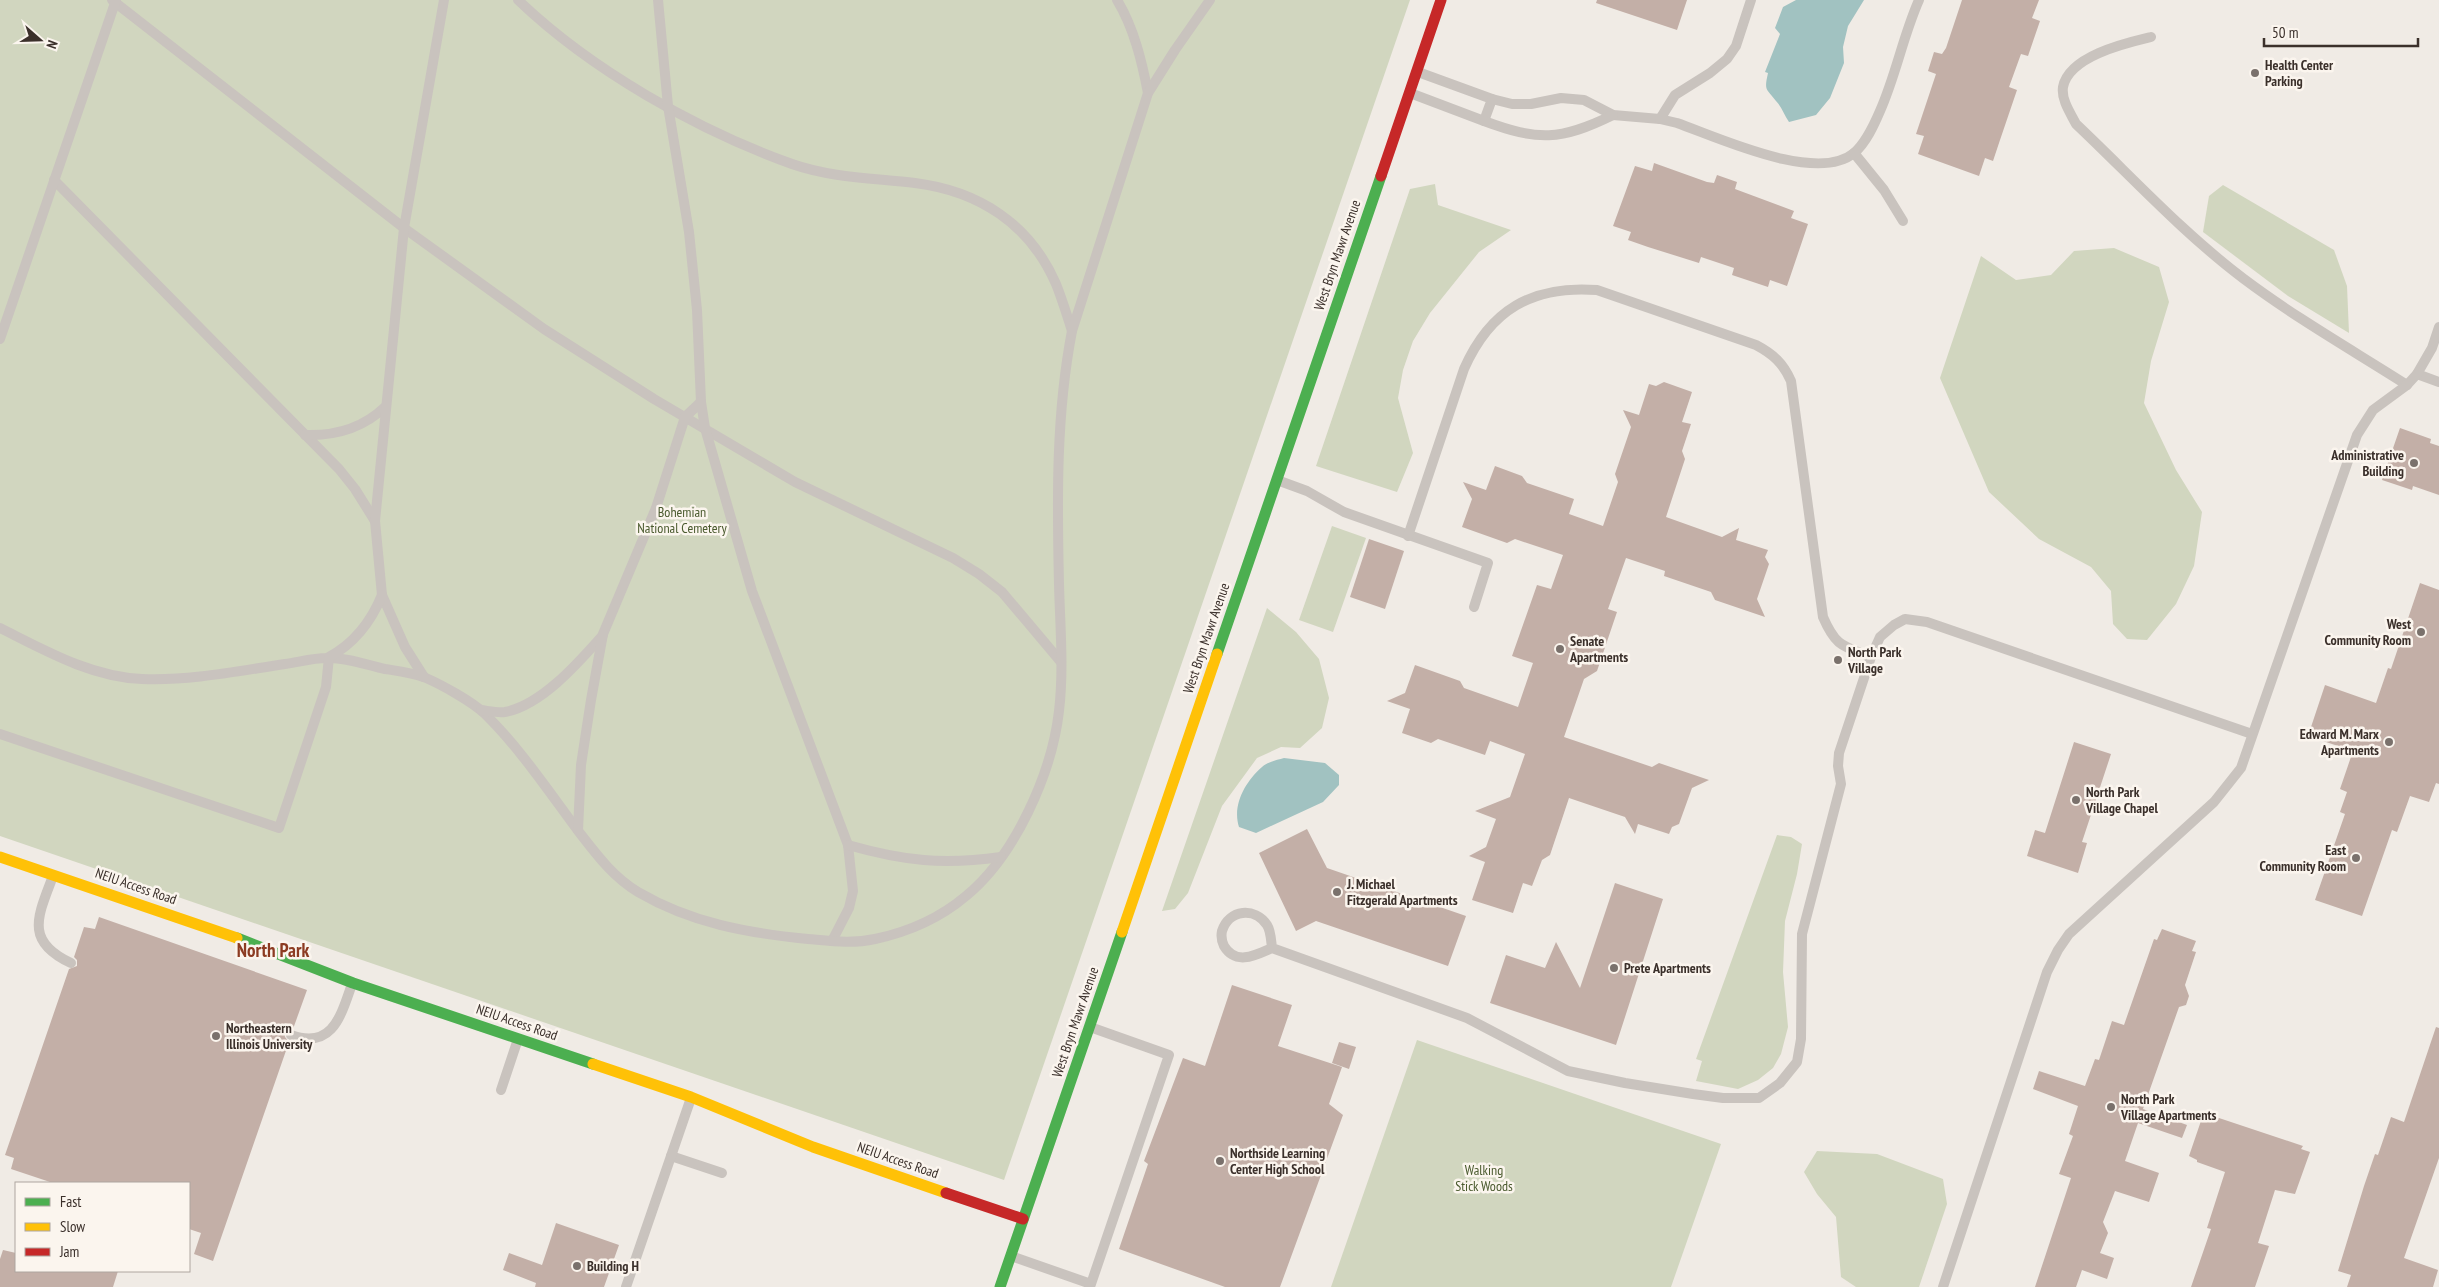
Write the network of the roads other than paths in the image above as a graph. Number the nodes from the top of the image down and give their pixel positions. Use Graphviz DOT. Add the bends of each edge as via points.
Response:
graph roads {
  1 [pos="115,0"];
  2 [pos="444,0"];
  3 [pos="518,0"];
  4 [pos="658,0"];
  5 [pos="1117,0"];
  6 [pos="1210,0"];
  7 [pos="1442,0"];
  8 [pos="1752,0"];
  9 [pos="1919,0"];
  10 [pos="2152,37"];
  11 [pos="1416,72"];
  12 [pos="1148,93"];
  13 [pos="1409,93"];
  14 [pos="1492,98"];
  15 [pos="668,106"];
  16 [pos="1613,115"];
  17 [pos="1660,119"];
  18 [pos="1484,121"];
  19 [pos="1854,153"];
  20 [pos="54,180"];
  21 [pos="1903,221"];
  22 [pos="404,228"];
  23 [pos="2439,327"];
  24 [pos="1072,330"];
  25 [pos="0,339"];
  26 [pos="2417,374"];
  27 [pos="2439,382"];
  28 [pos="2406,385"];
  29 [pos="701,402"];
  30 [pos="385,407"];
  31 [pos="685,418"];
  32 [pos="705,428"];
  33 [pos="305,435"];
  34 [pos="1276,480"];
  35 [pos="375,522"];
  36 [pos="1408,536"];
  37 [pos="382,595"];
  38 [pos="1474,607"];
  39 [pos="0,628"];
  40 [pos="603,634"];
  41 [pos="1871,657"];
  42 [pos="329,658"];
  43 [pos="1061,662"];
  44 [pos="424,677"];
  45 [pos="482,710"];
  46 [pos="0,734"];
  47 [pos="2252,734"];
  48 [pos="578,830"];
  49 [pos="848,845"];
  50 [pos="0,857"];
  51 [pos="1001,857"];
  52 [pos="53,875"];
  53 [pos="832,941"];
  54 [pos="1272,948"];
  55 [pos="71,963"];
  56 [pos="353,982"];
  57 [pos="1089,1026"];
  58 [pos="291,1035"];
  59 [pos="518,1038"];
  60 [pos="501,1090"];
  61 [pos="692,1097"];
  62 [pos="671,1156"];
  63 [pos="722,1173"];
  64 [pos="1022,1220"];
  65 [pos="1010,1256"];
  66 [pos="626,1287"];
  67 [pos="1000,1287"];
  68 [pos="1943,1287"];
  1 -- 20 [label="lane"];
  1 -- 22 [label="lane"];
  2 -- 22 [label="lane"];
  3 -- 15 [label="lane" via="546,26 605,68"];
  4 -- 15 [label="lane"];
  5 -- 12 [label="lane" via="1139,56"];
  6 -- 12 [label="lane"];
  7 -- 11 [label="street, West Bryn Mawr Avenue"];
  8 -- 17 [label="lane" via="1736,46 1727,59 1675,95"];
  9 -- 19 [label="lane" via="1881,110 1870,133"];
  10 -- 28 [label="lane" via="2101,52 2082,63 2066,80 2063,89 2076,124 2204,246 2244,278 2310,325"];
  11 -- 13 [label="street, West Bryn Mawr Avenue"];
  11 -- 14 [label="lane"];
  12 -- 24 [label="lane"];
  13 -- 18 [label="lane"];
  13 -- 34 [label="street, West Bryn Mawr Avenue"];
  14 -- 16 [label="lane" via="1512,104 1561,98 1584,100"];
  14 -- 18 [label="lane"];
  15 -- 24 [label="lane" via="715,132 795,165 862,180 916,184 975,198 1008,220 1034,248 1055,283"];
  15 -- 29 [label="lane" via="689,232"];
  16 -- 17 [label="lane"];
  16 -- 18 [label="lane" via="1578,131 1544,136 1524,134"];
  17 -- 19 [label="lane" via="1776,158 1808,164 1829,163"];
  19 -- 21 [label="lane" via="1884,190"];
  20 -- 25 [label="lane"];
  20 -- 33 [label="lane"];
  22 -- 30 [label="lane"];
  22 -- 31 [label="lane" via="544,329"];
  23 -- 26 [label="lane" via="2432,348"];
  24 -- 43 [label="lane" via="1060,421"];
  26 -- 27 [label="lane"];
  26 -- 28 [label="lane"];
  28 -- 47 [label="lane" via="2374,410 2357,435"];
  29 -- 31 [label="lane"];
  29 -- 32 [label="lane"];
  30 -- 33 [label="lane" via="372,420 357,427 323,436"];
  30 -- 35 [label="lane"];
  31 -- 32 [label="lane"];
  31 -- 40 [label="lane" via="656,508"];
  32 -- 43 [label="lane" via="795,482 953,558 979,574 1002,592"];
  32 -- 49 [label="lane" via="752,591"];
  33 -- 35 [label="lane" via="339,469"];
  34 -- 36 [label="lane" via="1307,491 1344,512"];
  34 -- 57 [label="street, West Bryn Mawr Avenue"];
  35 -- 37 [label="lane"];
  36 -- 38 [label="lane" via="1488,563"];
  36 -- 41 [label="lane" via="1474,346 1495,319 1518,303 1549,292 1574,288 1597,290 1756,345 1785,367 1791,381 1823,617 1840,645"];
  37 -- 42 [label="lane" via="366,626 345,648"];
  37 -- 44 [label="lane" via="405,647"];
  39 -- 42 [label="lane" via="61,658 101,673 137,680 179,680"];
  40 -- 45 [label="lane" via="575,666 530,701 504,712"];
  40 -- 48 [label="lane" via="582,765"];
  41 -- 47 [label="lane" via="1880,637 1905,619 1915,619"];
  41 -- 54 [label="lane" via="1838,753 1841,784 1802,934 1801,1038 1797,1062 1780,1083 1759,1098 1693,1094 1568,1071 1467,1018"];
  42 -- 44 [label="lane"];
  42 -- 46 [label="lane" via="326,687 279,828"];
  43 -- 51 [label="lane" via="1059,711 1038,793"];
  44 -- 45 [label="lane"];
  45 -- 48 [label="lane" via="527,762"];
  47 -- 68 [label="lane" via="2240,768 2214,802 2069,934 2058,950 2046,972"];
  48 -- 53 [label="lane" via="604,864 633,889 671,910 722,927"];
  49 -- 51 [label="lane" via="922,860 961,862"];
  49 -- 53 [label="lane" via="853,892 849,908"];
  50 -- 52 [label="street, NEIU Access Road"];
  51 -- 53 [label="lane" via="971,892 928,922 890,936 858,942"];
  52 -- 55 [label="lane" via="42,906 39,932 53,954"];
  52 -- 56 [label="street, NEIU Access Road" via="223,932"];
  54 -- 54 [label="lane" via="1268,926 1250,912 1240,912 1231,918 1222,931 1222,942 1228,952 1238,957 1249,958"];
  56 -- 58 [label="lane" via="335,1024 325,1035 314,1039"];
  56 -- 59 [label="street, NEIU Access Road"];
  57 -- 64 [label="street, West Bryn Mawr Avenue"];
  57 -- 65 [label="lane" via="1169,1055 1091,1284"];
  59 -- 60 [label="lane"];
  59 -- 61 [label="street, NEIU Access Road"];
  61 -- 62 [label="lane"];
  61 -- 64 [label="street, NEIU Access Road" via="814,1147"];
  62 -- 63 [label="lane"];
  62 -- 66 [label="lane"];
  64 -- 65 [label="street, West Bryn Mawr Avenue"];
  65 -- 67 [label="street, West Bryn Mawr Avenue"];
}
